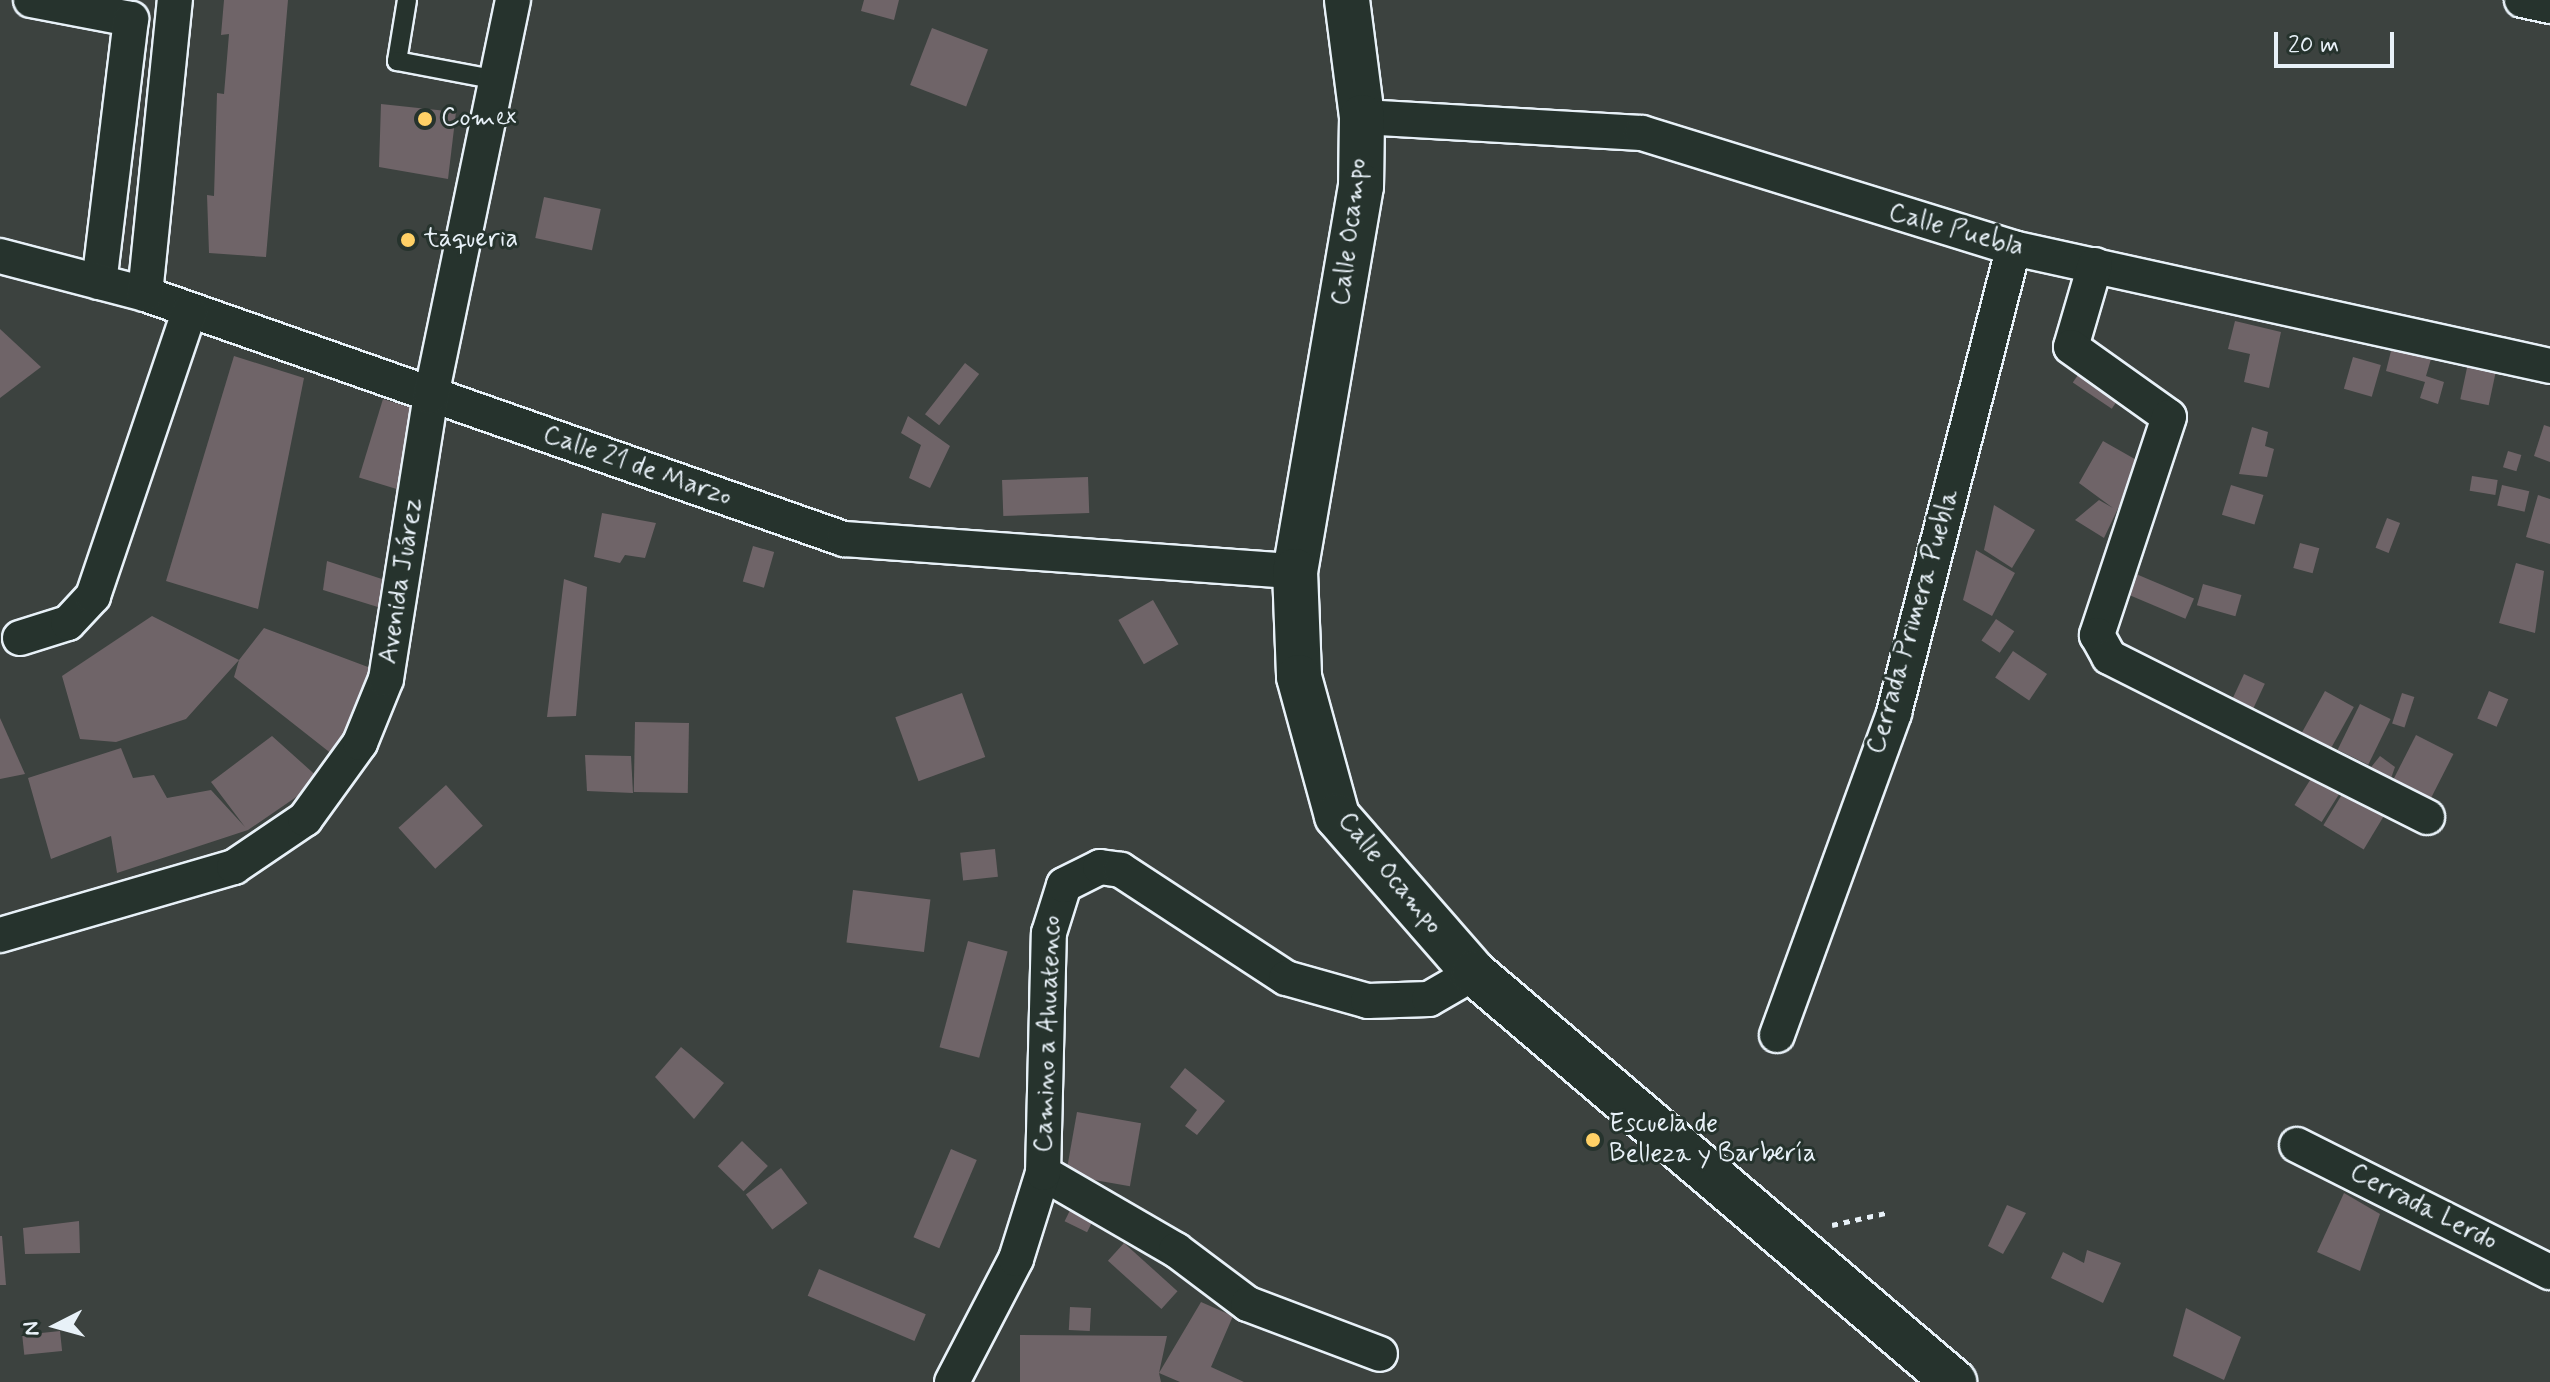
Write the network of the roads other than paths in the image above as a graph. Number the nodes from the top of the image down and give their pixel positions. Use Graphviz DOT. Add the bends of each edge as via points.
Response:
graph roads {
  1 [pos="31,0"];
  2 [pos="175,0"];
  3 [pos="407,0"];
  4 [pos="513,0"];
  5 [pos="1347,0"];
  6 [pos="2522,0"];
  7 [pos="2550,6"];
  8 [pos="498,80"];
  9 [pos="1362,117"];
  10 [pos="2013,248"];
  11 [pos="0,256"];
  12 [pos="2095,265"];
  13 [pos="99,282"];
  14 [pos="145,294"];
  15 [pos="189,312"];
  16 [pos="2550,366"];
  17 [pos="431,396"];
  18 [pos="1295,571"];
  19 [pos="20,638"];
  20 [pos="2427,817"];
  21 [pos="0,935"];
  22 [pos="1474,973"];
  23 [pos="1777,1035"];
  24 [pos="2297,1145"];
  25 [pos="1043,1173"];
  26 [pos="2550,1272"];
  27 [pos="1380,1354"];
  28 [pos="952,1382"];
  29 [pos="1954,1382"];
  1 -- 13 [label="street" via="131,19"];
  2 -- 14 [label="street"];
  3 -- 8 [label="lane" via="397,61"];
  4 -- 8 [label="street, Avenida Juárez"];
  5 -- 9 [label="main road, Calle Ocampo"];
  6 -- 7 [label="street"];
  8 -- 17 [label="street, Avenida Juárez"];
  9 -- 10 [label="street, Calle Puebla" via="1630,131"];
  9 -- 18 [label="main road, Calle Ocampo" via="1356,232"];
  10 -- 12 [label="street, Calle Puebla"];
  10 -- 23 [label="street, Cerrada Primera Puebla" via="1894,713"];
  11 -- 13 [label="street, Calle 21 de Marzo"];
  12 -- 16 [label="street, Calle Puebla"];
  12 -- 20 [label="street" via="2071,347 2169,417 2097,635 2109,657"];
  13 -- 14 [label="street, Calle 21 de Marzo"];
  14 -- 15 [label="street, Calle 21 de Marzo"];
  15 -- 17 [label="street, Calle 21 de Marzo"];
  15 -- 19 [label="street" via="93,596 68,623"];
  17 -- 18 [label="street, Calle 21 de Marzo" via="844,539"];
  17 -- 21 [label="street, Avenida Juárez" via="386,679 336,783 305,819 234,867"];
  18 -- 22 [label="main road, Calle Ocampo" via="1299,677 1337,816"];
  22 -- 25 [label="street, Camino a Ahuatenco" via="1429,999 1368,1001 1286,978 1121,870 1083,872 1055,897 1049,933"];
  22 -- 29 [label="main road, Calle Ocampo"];
  24 -- 26 [label="street, Cerrada Lerdo"];
  25 -- 27 [label="street" via="1176,1250 1248,1304"];
  25 -- 28 [label="street, Camino a Ahuatenco" via="1010,1273"];
}
